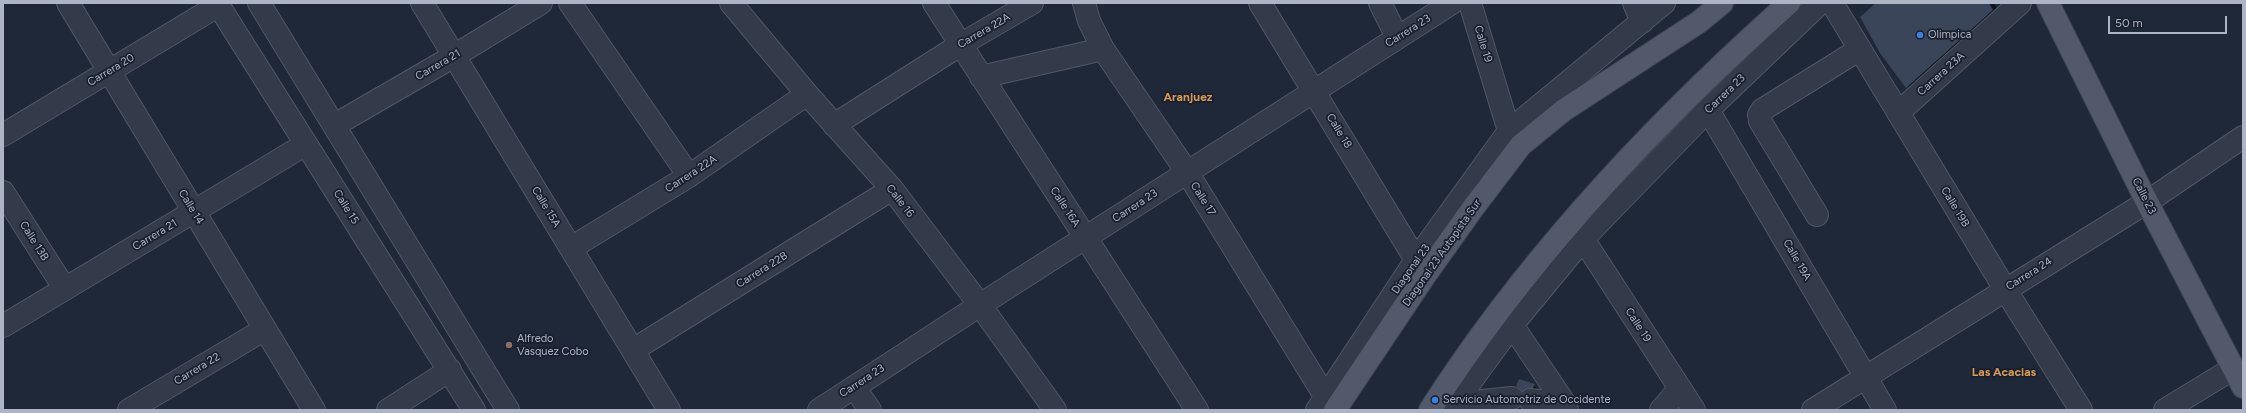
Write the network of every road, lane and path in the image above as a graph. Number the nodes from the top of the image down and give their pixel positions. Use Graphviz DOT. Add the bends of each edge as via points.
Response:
graph roads {
  1 [pos="68,3"];
  2 [pos="259,3"];
  3 [pos="422,3"];
  4 [pos="540,3"];
  5 [pos="570,3"];
  6 [pos="731,3"];
  7 [pos="934,3"];
  8 [pos="1032,3"];
  9 [pos="1084,3"];
  10 [pos="1260,3"];
  11 [pos="1380,3"];
  12 [pos="1452,3"];
  13 [pos="1470,3"];
  14 [pos="1664,3"];
  15 [pos="1722,3"];
  16 [pos="1789,3"];
  17 [pos="1820,3"];
  18 [pos="1832,3"];
  19 [pos="2020,3"];
  20 [pos="2048,3"];
  21 [pos="218,4"];
  22 [pos="1638,12"];
  23 [pos="1397,37"];
  24 [pos="960,45"];
  25 [pos="1104,49"];
  26 [pos="1860,49"];
  27 [pos="454,56"];
  28 [pos="110,71"];
  29 [pos="981,77"];
  30 [pos="1314,91"];
  31 [pos="807,94"];
  32 [pos="1708,110"];
  33 [pos="1898,113"];
  34 [pos="335,125"];
  35 [pos="834,125"];
  36 [pos="3,135"];
  37 [pos="2243,137"];
  38 [pos="1515,138"];
  39 [pos="306,144"];
  40 [pos="1187,172"];
  41 [pos="690,176"];
  42 [pos="892,189"];
  43 [pos="3,192"];
  44 [pos="2147,202"];
  45 [pos="194,212"];
  46 [pos="1817,215"];
  47 [pos="1577,231"];
  48 [pos="1084,238"];
  49 [pos="570,248"];
  50 [pos="1416,260"];
  51 [pos="2005,289"];
  52 [pos="64,290"];
  53 [pos="980,304"];
  54 [pos="1512,325"];
  55 [pos="3,326"];
  56 [pos="265,329"];
  57 [pos="633,350"];
  58 [pos="450,370"];
  59 [pos="1865,377"];
  60 [pos="2238,378"];
  61 [pos="854,387"];
  62 [pos="1680,388"];
  63 [pos="1325,405"];
  64 [pos="1452,407"];
  65 [pos="1566,407"];
  66 [pos="129,410"];
  67 [pos="314,410"];
  68 [pos="388,410"];
  69 [pos="474,410"];
  70 [pos="508,410"];
  71 [pos="669,410"];
  72 [pos="819,410"];
  73 [pos="870,410"];
  74 [pos="1055,410"];
  75 [pos="1197,410"];
  76 [pos="1430,410"];
  77 [pos="1661,410"];
  78 [pos="1694,410"];
  79 [pos="1814,410"];
  80 [pos="1885,410"];
  81 [pos="2081,410"];
  82 [pos="2165,410"];
  1 -- 28 [label="street, Calle 14"];
  2 -- 34 [label="street"];
  3 -- 27 [label="street, Calle 15A"];
  4 -- 27 [label="street, Carrera 21"];
  5 -- 41 [label="street"];
  6 -- 31 [label="street, Calle 16"];
  7 -- 24 [label="street, Calle 16A"];
  8 -- 24 [label="street, Carrera 22A"];
  9 -- 25 [label="street, Calle 17" via="1089,21"];
  10 -- 30 [label="street, Calle 18"];
  11 -- 23 [label="street"];
  12 -- 23 [label="street, Carrera 23"];
  13 -- 38 [label="street, Calle 19"];
  14 -- 22 [label="street"];
  15 -- 38 [label="main road, Diagonal 23 Autopista Sur" via="1699,22 1564,110"];
  16 -- 47 [label="main road, Carrera 23" via="1729,56 1647,140"];
  17 -- 32 [label="street, Carrera 23"];
  18 -- 26 [label="street, Calle 19B"];
  19 -- 33 [label="street, Carrera 23A"];
  20 -- 44 [label="main road, Calle 23"];
  21 -- 28 [label="street, Carrera 20"];
  21 -- 39 [label="street, Calle 15"];
  22 -- 38 [label="street"];
  23 -- 30 [label="street, Carrera 23"];
  24 -- 29 [label="street, Calle 16A"];
  24 -- 35 [label="street, Carrera 22A"];
  25 -- 29 [label="street"];
  25 -- 40 [label="street, Calle 17"];
  26 -- 33 [label="street, Calle 19B"];
  26 -- 46 [label="street" via="1796,87 1762,110 1759,115 1760,121"];
  27 -- 34 [label="street, Carrera 21"];
  27 -- 49 [label="street, Calle 15A"];
  28 -- 36 [label="street, Carrera 20"];
  28 -- 45 [label="street, Calle 14"];
  29 -- 48 [label="street, Calle 16A"];
  30 -- 40 [label="street, Carrera 23"];
  30 -- 50 [label="street, Calle 18"];
  31 -- 35 [label="street, Calle 16"];
  31 -- 41 [label="street, Carrera 22A"];
  32 -- 47 [label="street, Carrera 23"];
  32 -- 59 [label="street, Calle 19A"];
  33 -- 51 [label="street, Calle 19B"];
  34 -- 70 [label="street"];
  35 -- 42 [label="street, Calle 16"];
  37 -- 44 [label="street, Carrera 24"];
  38 -- 50 [label="street, Diagonal 23"];
  38 -- 63 [label="main road, Diagonal 23 Autopista Sur" via="1473,208 1426,274"];
  39 -- 45 [label="street, Carrera 21"];
  39 -- 58 [label="street, Calle 15"];
  40 -- 48 [label="street, Carrera 23"];
  40 -- 63 [label="street, Calle 17"];
  41 -- 49 [label="street, Carrera 22A"];
  42 -- 53 [label="street, Calle 16"];
  42 -- 57 [label="street, Carrera 22B"];
  43 -- 52 [label="street, Calle 13B"];
  44 -- 51 [label="street, Carrera 24"];
  44 -- 60 [label="main road, Calle 23"];
  45 -- 52 [label="street, Carrera 21"];
  45 -- 56 [label="street, Calle 14"];
  47 -- 54 [label="street"];
  47 -- 62 [label="street, Calle 19"];
  47 -- 76 [label="main road" via="1467,352"];
  48 -- 53 [label="street, Carrera 23"];
  48 -- 75 [label="street, Calle 16A"];
  49 -- 57 [label="street, Calle 15A"];
  50 -- 63 [label="street, Diagonal 23"];
  51 -- 59 [label="street, Carrera 24"];
  51 -- 81 [label="street, Calle 19B"];
  52 -- 55 [label="street, Carrera 21"];
  53 -- 61 [label="street, Carrera 23"];
  53 -- 74 [label="street, Calle 16"];
  54 -- 64 [label="street"];
  54 -- 65 [label="street"];
  56 -- 66 [label="street, Carrera 22"];
  56 -- 67 [label="street, Calle 14"];
  57 -- 71 [label="street, Calle 15A"];
  58 -- 68 [label="street"];
  58 -- 69 [label="street, Calle 15"];
  59 -- 79 [label="street, Carrera 24"];
  59 -- 80 [label="street, Calle 19A"];
  60 -- 82 [label="street"];
  61 -- 72 [label="street, Carrera 23"];
  61 -- 73 [label="street"];
  62 -- 77 [label="street"];
  62 -- 78 [label="street, Calle 19"];
  64 -- 65 [label="street" via="1521,399"];
}
